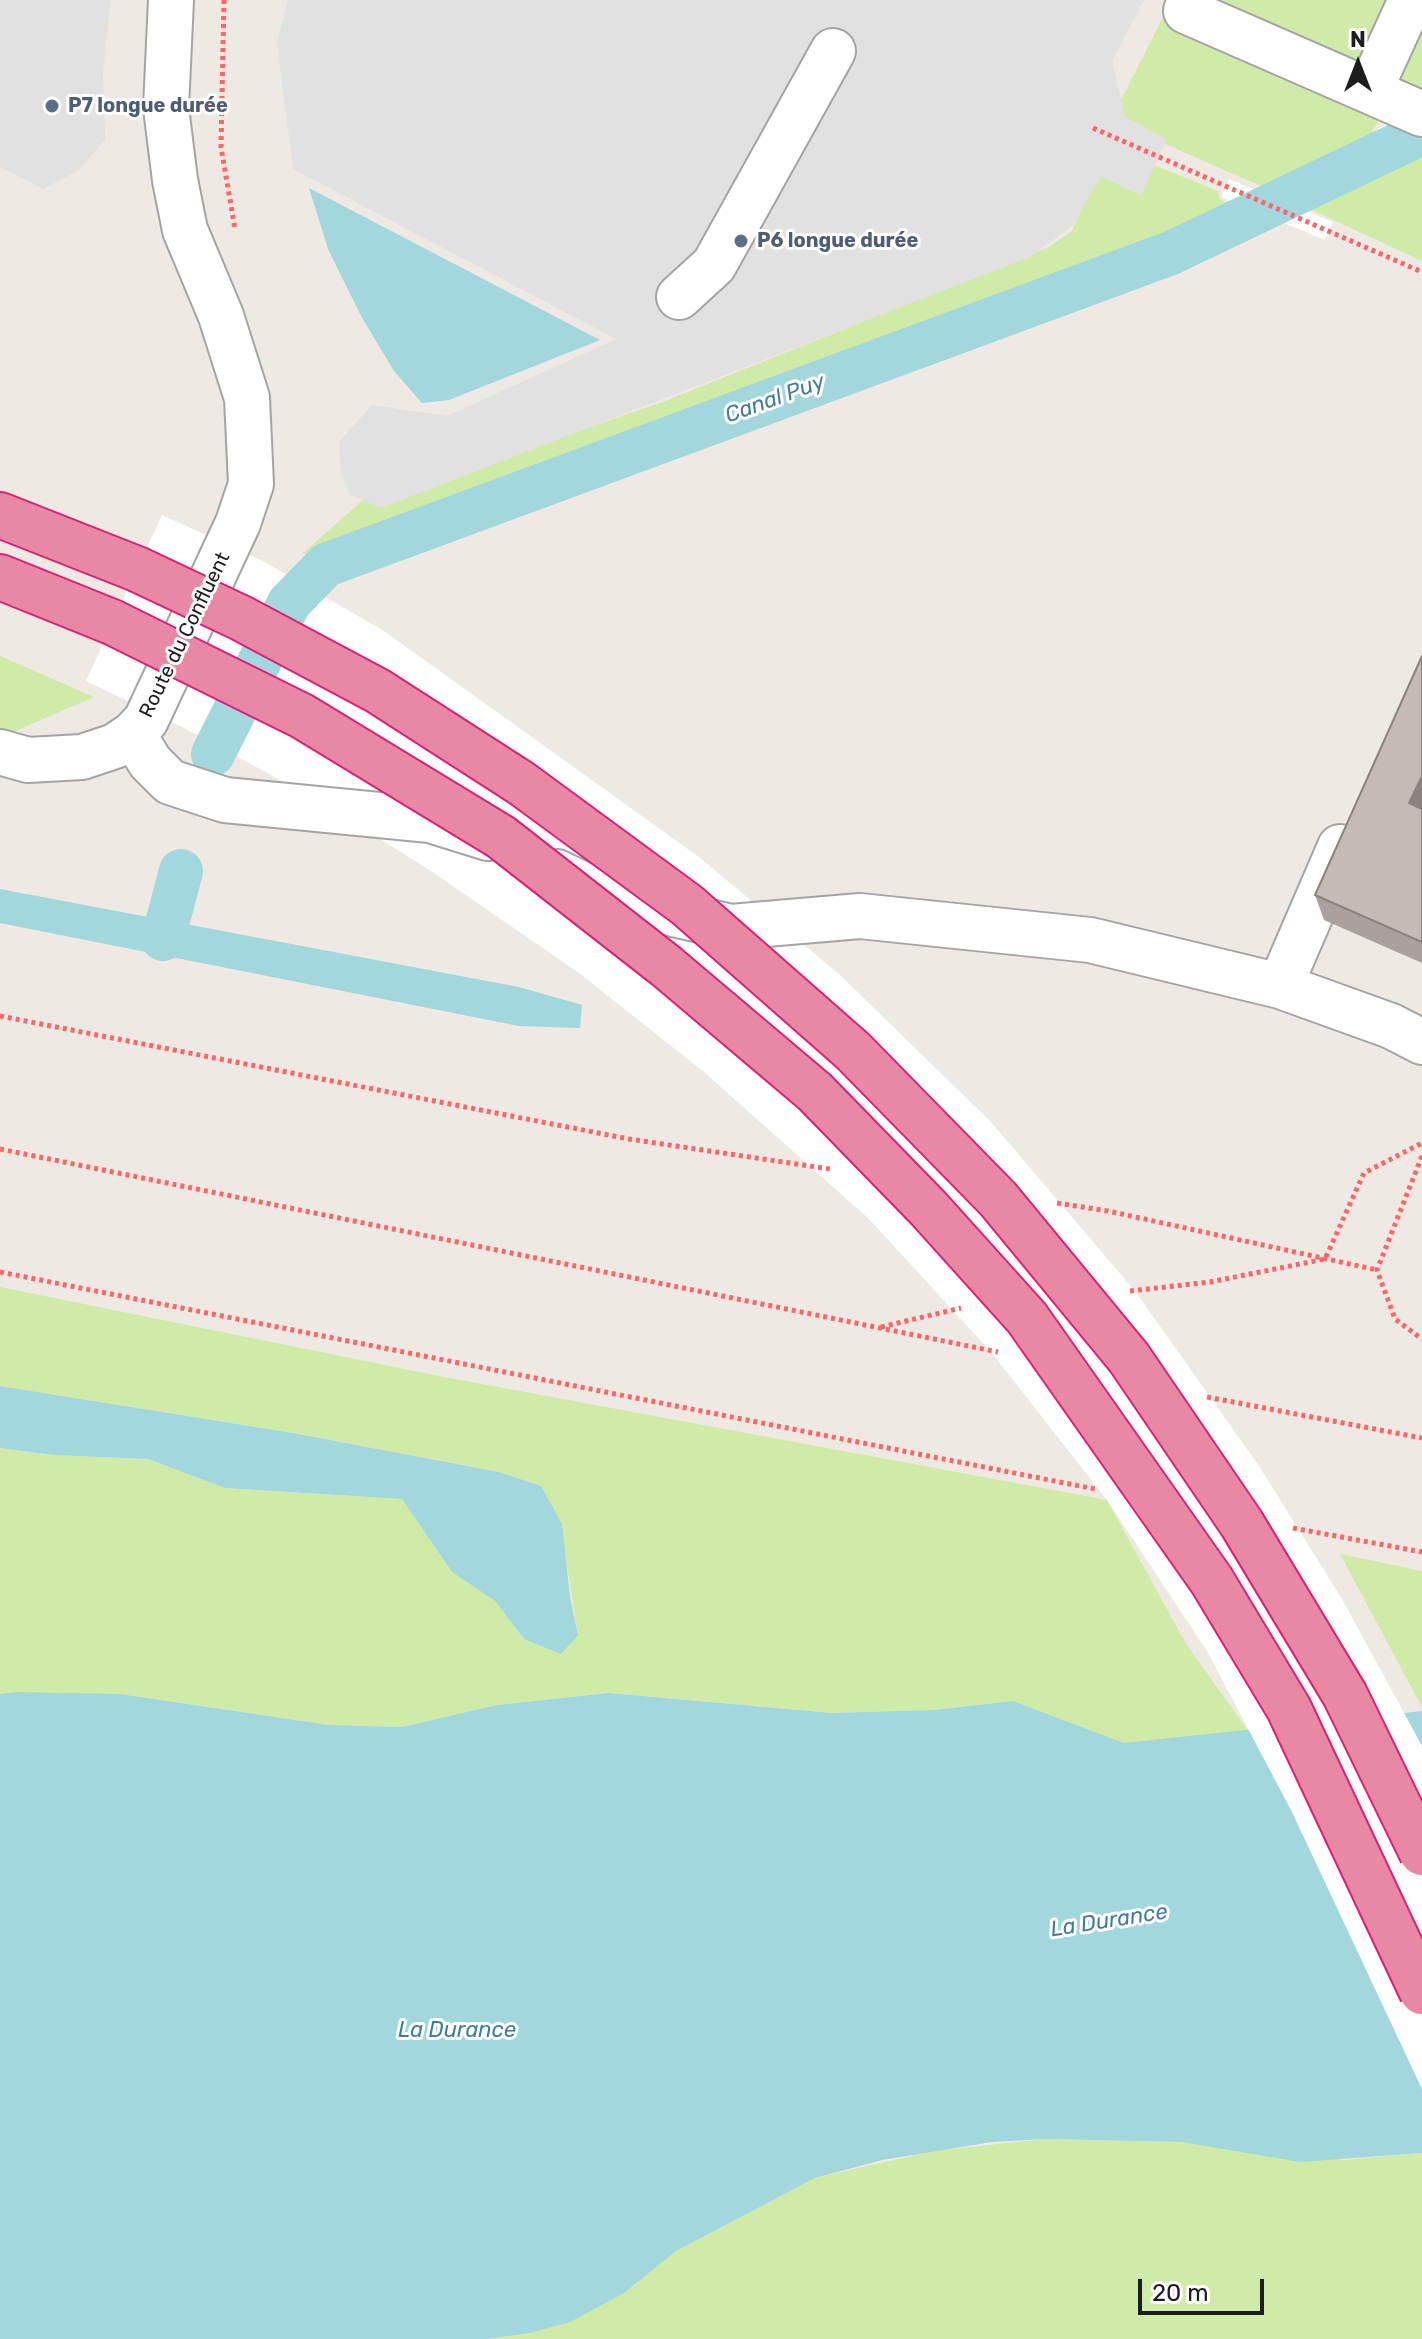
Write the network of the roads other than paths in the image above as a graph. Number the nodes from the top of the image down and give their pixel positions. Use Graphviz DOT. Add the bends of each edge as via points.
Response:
graph roads {
  1 [pos="171,0"];
  2 [pos="1190,0"];
  3 [pos="1411,0"];
  4 [pos="833,51"];
  5 [pos="1370,90"];
  6 [pos="1418,112"];
  7 [pos="679,297"];
  8 [pos="0,515"];
  9 [pos="0,577"];
  10 [pos="133,734"];
  11 [pos="0,752"];
  12 [pos="1354,815"];
  13 [pos="1280,986"];
  14 [pos="1422,1042"];
  15 [pos="1422,1853"];
  16 [pos="1422,1992"];
  1 -- 10 [label="street, Route du Confluent" via="166,108 175,180 185,230 247,398 251,484 146,720"];
  2 -- 5 [label="street" via="1186,11"];
  3 -- 5 [label="street"];
  4 -- 7 [label="street" via="714,265"];
  5 -- 6 [label="street"];
  8 -- 15 [label="highway, bridge" via="137,569 378,691 521,783 687,905 853,1051 998,1199 1129,1358 1242,1524 1345,1695"];
  9 -- 16 [label="highway, bridge" via="112,622 302,716 501,837 815,1092 1027,1318 1212,1581 1289,1709"];
  10 -- 11 [label="street, Route du Confluent" via="82,757 28,760"];
  10 -- 13 [label="street" via="170,782 225,800 430,820 490,839 594,890 731,927 860,916 1090,940"];
  12 -- 13 [label="street"];
  13 -- 14 [label="street"];
}
